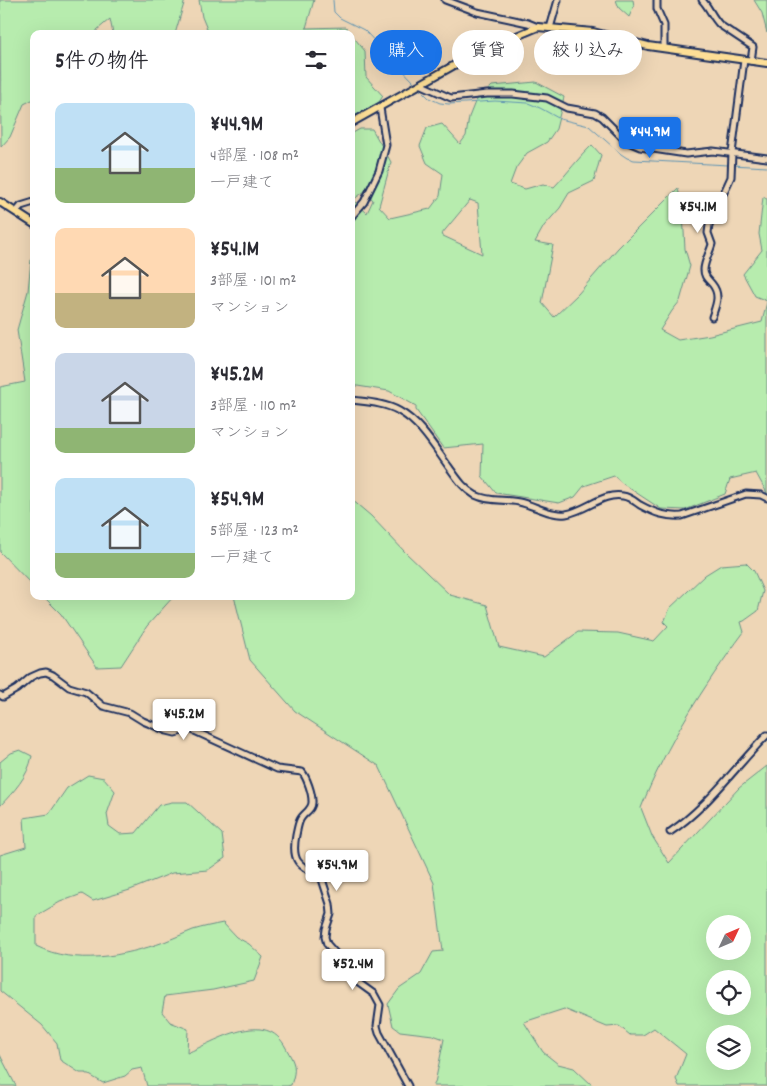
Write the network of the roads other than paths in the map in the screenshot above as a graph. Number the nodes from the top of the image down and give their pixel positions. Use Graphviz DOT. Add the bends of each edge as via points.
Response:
graph roads {
  1 [pos="445,0"];
  2 [pos="558,0"];
  3 [pos="657,0"];
  4 [pos="702,0"];
  5 [pos="538,27"];
  6 [pos="550,28"];
  7 [pos="664,48"];
  8 [pos="748,60"];
  9 [pos="767,63"];
  10 [pos="422,84"];
  11 [pos="380,108"];
  12 [pos="355,121"];
  13 [pos="732,153"];
  14 [pos="767,158"];
  15 [pos="0,202"];
  16 [pos="30,203"];
  17 [pos="16,212"];
  18 [pos="355,212"];
  19 [pos="30,221"];
  20 [pos="712,317"];
  21 [pos="355,401"];
  22 [pos="767,498"];
  23 [pos="0,695"];
  24 [pos="767,735"];
  25 [pos="670,832"];
  26 [pos="408,1086"];
  1 -- 5 [label="street" via="477,12"];
  2 -- 6 [label="street"];
  3 -- 7 [label="street" via="664,24"];
  4 -- 8 [label="street" via="720,25 753,47"];
  5 -- 6 [label="main road"];
  5 -- 10 [label="main road" via="476,53"];
  6 -- 7 [label="main road" via="593,32"];
  7 -- 8 [label="main road"];
  8 -- 9 [label="main road"];
  8 -- 13 [label="street"];
  10 -- 11 [label="main road"];
  10 -- 13 [label="street" via="451,98 487,94 547,98 567,108 595,113 626,141 640,147 686,154"];
  11 -- 12 [label="main road"];
  11 -- 18 [label="street" via="386,145 379,171 364,202"];
  13 -- 14 [label="street"];
  13 -- 20 [label="street" via="731,178 708,233 712,244 704,270 718,300"];
  15 -- 17 [label="main road"];
  16 -- 17 [label="street" via="20,206"];
  17 -- 19 [label="main road"];
  21 -- 22 [label="street" via="398,410 412,420 461,484 476,496 489,500 520,502 562,514 609,496 625,496 652,512 682,516 746,494 761,494"];
  23 -- 26 [label="street" via="3,697 31,677 46,672 69,688 86,692 103,706 130,713 166,731 175,733 190,729 277,769 302,772 312,801 300,820 294,854 298,863 321,876 324,882 331,914 326,929 327,944 356,981 374,994 380,1006 379,1033"];
  24 -- 25 [label="street" via="716,791"];
}
